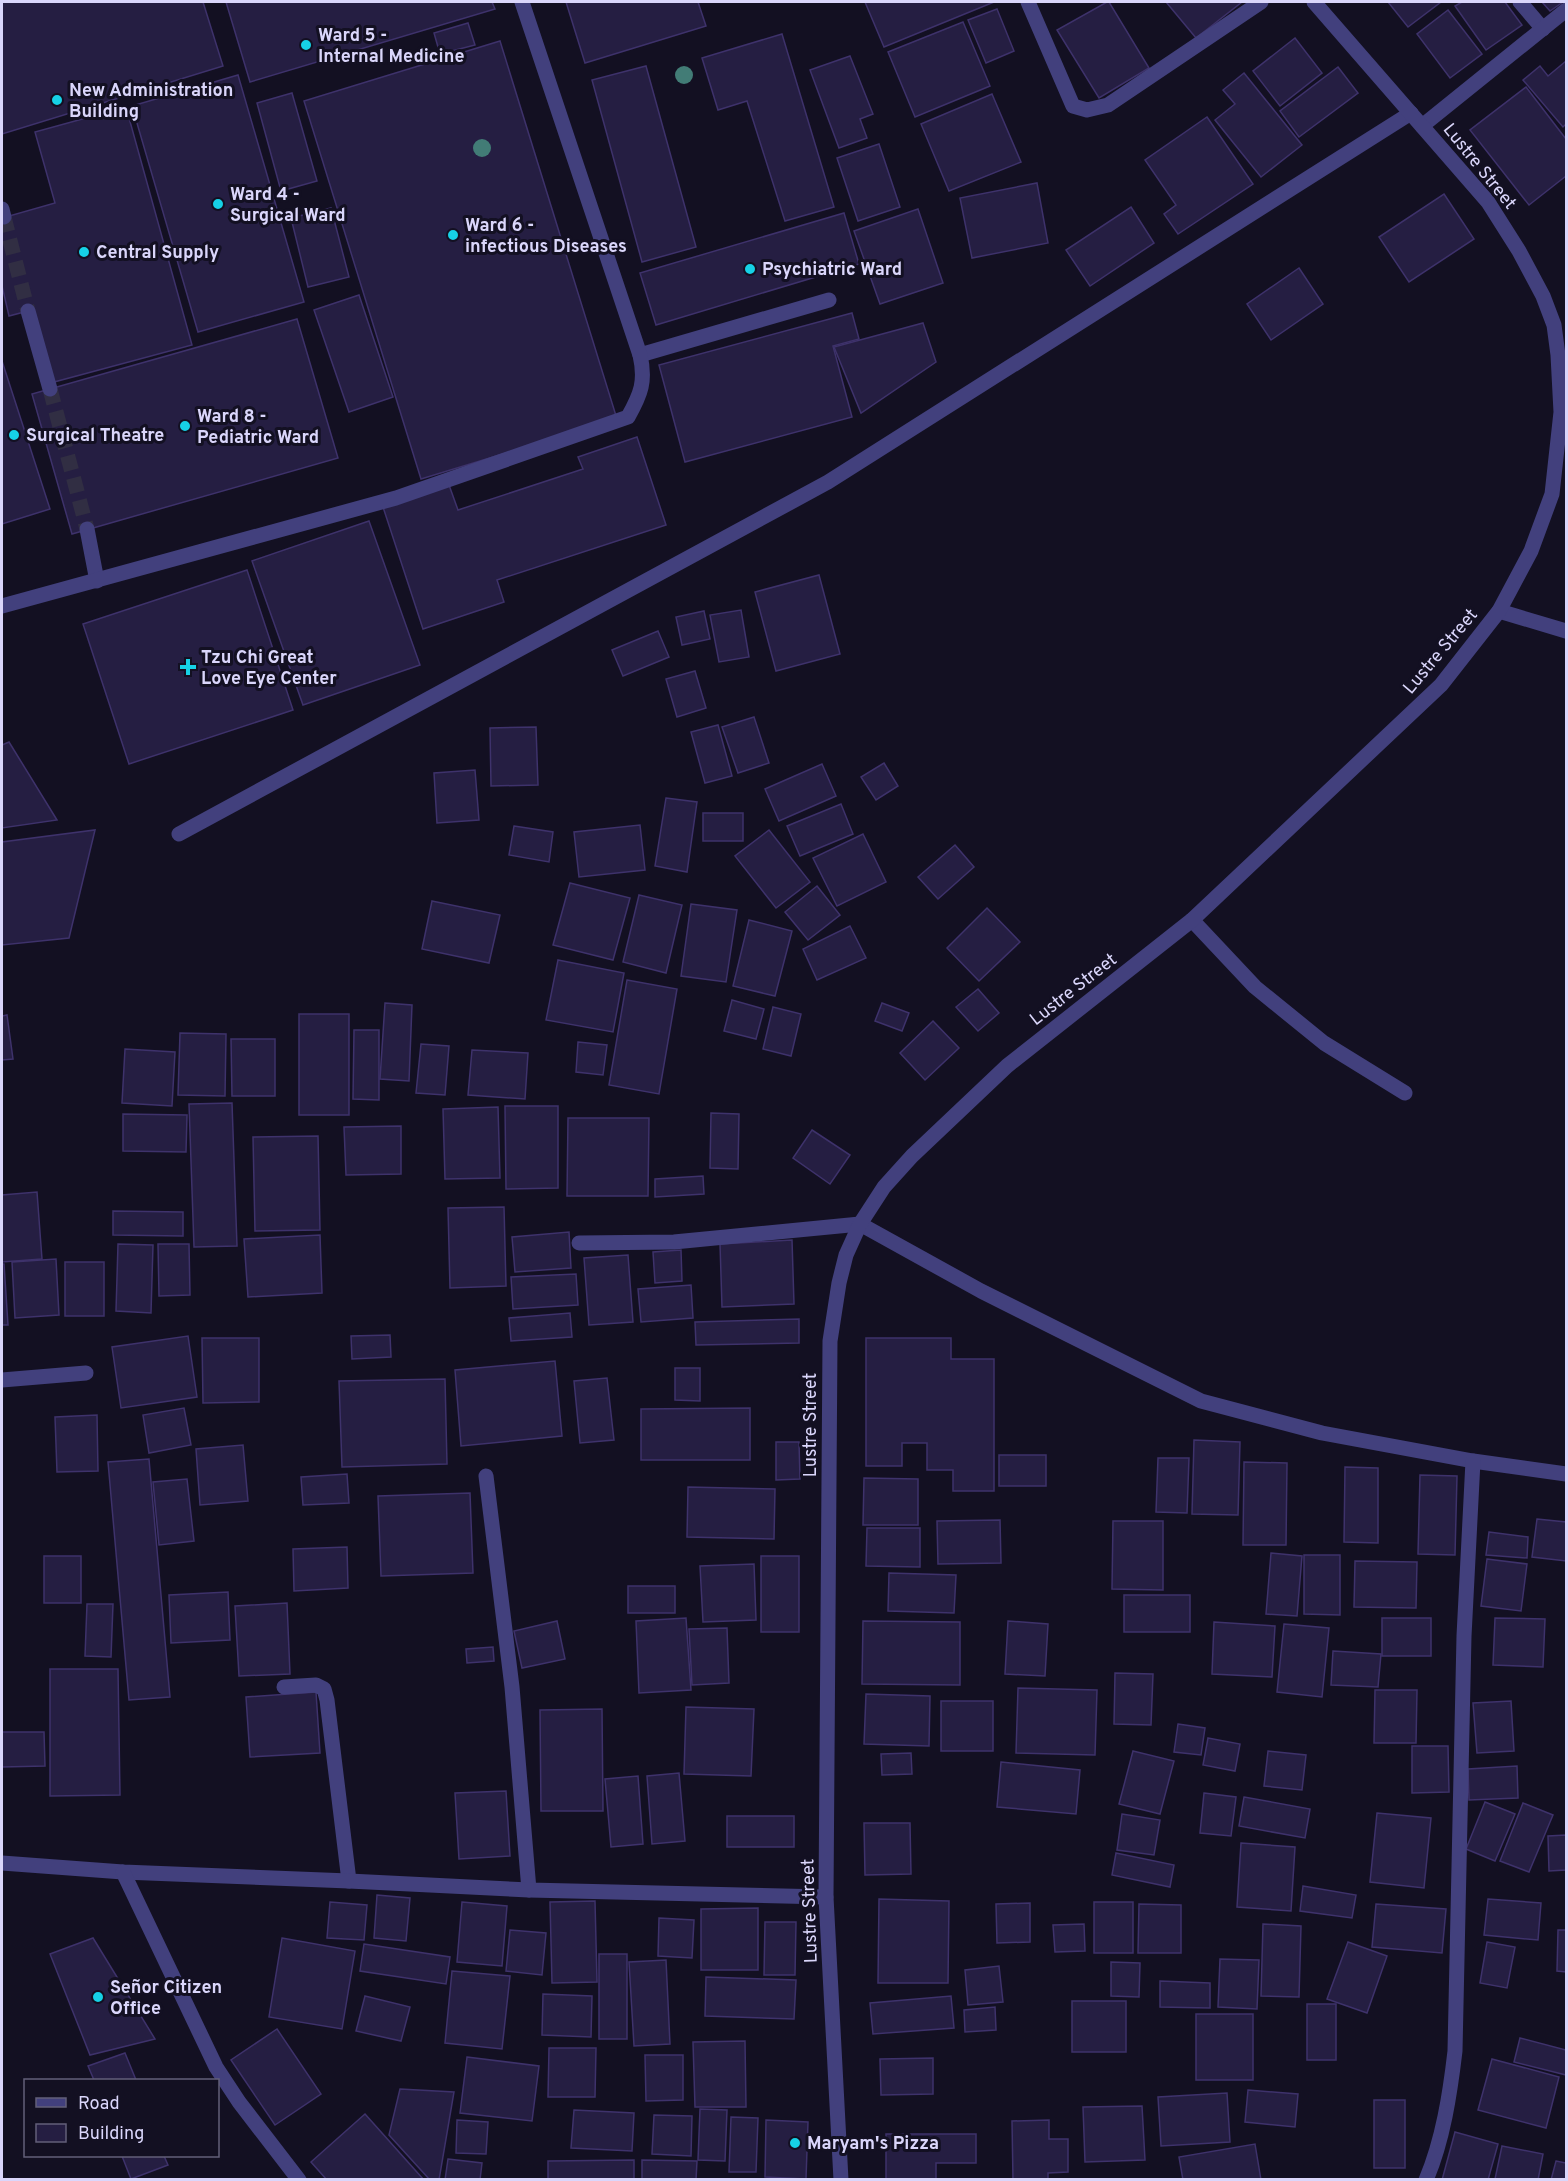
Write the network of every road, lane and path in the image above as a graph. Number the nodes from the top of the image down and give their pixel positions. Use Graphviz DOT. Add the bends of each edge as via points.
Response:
graph roads {
  1 [pos="522,2"];
  2 [pos="1028,2"];
  3 [pos="1261,2"];
  4 [pos="1314,2"];
  5 [pos="1520,2"];
  6 [pos="1566,10"];
  7 [pos="1543,30"];
  8 [pos="1411,113"];
  9 [pos="1422,126"];
  10 [pos="829,300"];
  11 [pos="28,311"];
  12 [pos="640,355"];
  13 [pos="50,389"];
  14 [pos="87,529"];
  15 [pos="97,581"];
  16 [pos="2,606"];
  17 [pos="1499,610"];
  18 [pos="1566,631"];
  19 [pos="179,834"];
  20 [pos="1192,920"];
  21 [pos="1406,1093"];
  22 [pos="860,1224"];
  23 [pos="579,1243"];
  24 [pos="86,1373"];
  25 [pos="2,1380"];
  26 [pos="1473,1461"];
  27 [pos="1566,1474"];
  28 [pos="486,1476"];
  29 [pos="284,1688"];
  30 [pos="2,1863"];
  31 [pos="123,1872"];
  32 [pos="349,1881"];
  33 [pos="529,1890"];
  34 [pos="826,1897"];
  35 [pos="299,2180"];
  36 [pos="841,2180"];
  37 [pos="1426,2180"];
  1 -- 12 [label="street"];
  2 -- 3 [label="street" via="1073,106 1087,110 1108,105"];
  4 -- 8 [label="street, Lustre Street"];
  5 -- 7 [label="street"];
  6 -- 7 [label="street"];
  7 -- 9 [label="street"];
  8 -- 9 [label="street, Lustre Street"];
  8 -- 19 [label="street" via="828,482"];
  9 -- 17 [label="street, Lustre Street" via="1488,202 1519,251 1550,315 1558,355 1561,412 1552,494 1532,551"];
  10 -- 12 [label="street"];
  11 -- 13 [label="street"];
  12 -- 15 [label="street" via="642,388 628,417 396,498"];
  14 -- 15 [label="street"];
  15 -- 16 [label="street"];
  17 -- 18 [label="street"];
  17 -- 20 [label="street, Lustre Street" via="1442,685"];
  20 -- 21 [label="street" via="1255,987 1315,1036"];
  20 -- 22 [label="street, Lustre Street" via="1007,1066 912,1156 884,1187"];
  22 -- 23 [label="street" via="674,1242"];
  22 -- 26 [label="street" via="981,1291 1201,1401 1322,1433"];
  22 -- 34 [label="street, Lustre Street" via="846,1255 830,1341"];
  24 -- 25 [label="street"];
  26 -- 27 [label="street"];
  26 -- 37 [label="street" via="1464,1636 1455,2051 1450,2092"];
  28 -- 33 [label="street" via="512,1688"];
  29 -- 32 [label="street" via="316,1685 324,1689"];
  30 -- 31 [label="street"];
  31 -- 32 [label="street"];
  31 -- 35 [label="street" via="216,2067"];
  32 -- 33 [label="street"];
  33 -- 34 [label="street"];
  34 -- 36 [label="street, Lustre Street"];
}
